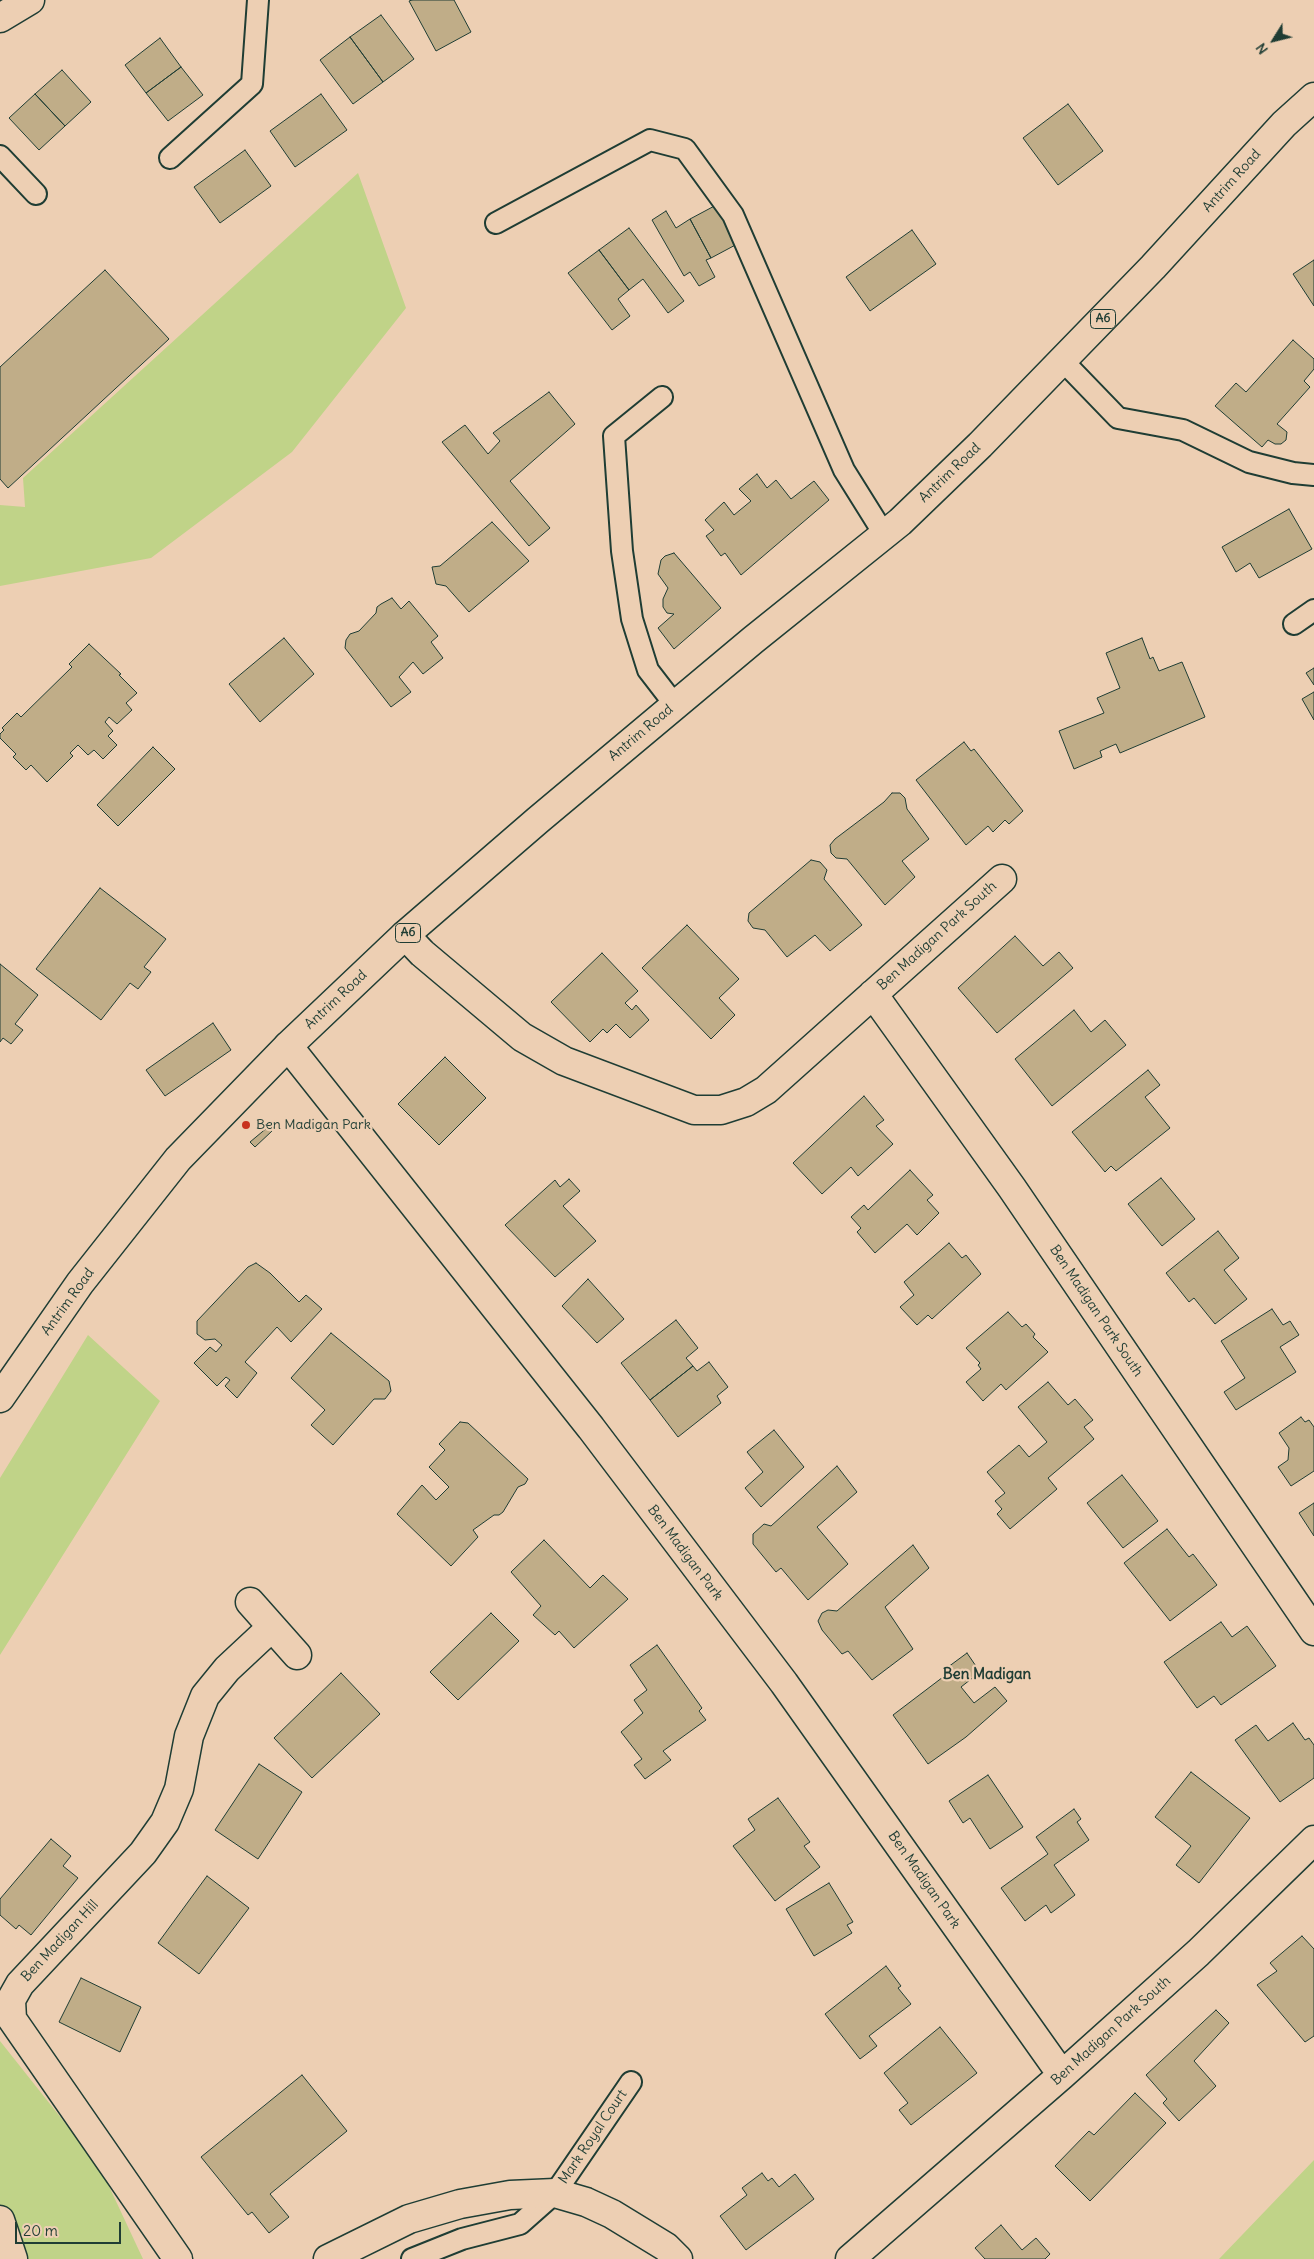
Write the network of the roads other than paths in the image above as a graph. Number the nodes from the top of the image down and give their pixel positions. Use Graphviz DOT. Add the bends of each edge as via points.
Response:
graph roads {
  1 [pos="30,0"];
  2 [pos="258,0"];
  3 [pos="0,18"];
  4 [pos="1314,97"];
  5 [pos="0,156"];
  6 [pos="170,158"];
  7 [pos="36,194"];
  8 [pos="496,223"];
  9 [pos="1062,360"];
  10 [pos="662,397"];
  11 [pos="1314,475"];
  12 [pos="884,534"];
  13 [pos="1314,610"];
  14 [pos="1294,624"];
  15 [pos="675,705"];
  16 [pos="1002,879"];
  17 [pos="405,936"];
  18 [pos="873,994"];
  19 [pos="288,1046"];
  20 [pos="0,1398"];
  21 [pos="250,1602"];
  22 [pos="272,1627"];
  23 [pos="1314,1630"];
  24 [pos="297,1655"];
  25 [pos="1314,1840"];
  26 [pos="1062,2076"];
  27 [pos="631,2082"];
  28 [pos="555,2193"];
  29 [pos="0,2220"];
  30 [pos="13,2259"];
  31 [pos="178,2259"];
  32 [pos="328,2259"];
  33 [pos="412,2259"];
  34 [pos="678,2259"];
  35 [pos="850,2259"];
  1 -- 3 [label="street"];
  2 -- 6 [label="lane" via="252,84"];
  4 -- 9 [label="street, Antrim Road / A6" via="1284,124 1153,267"];
  5 -- 7 [label="lane"];
  8 -- 12 [label="lane" via="650,140 685,149 733,215 844,470"];
  9 -- 11 [label="lane" via="1118,418 1183,430 1250,462 1293,474"];
  9 -- 12 [label="street, Antrim Road / A6" via="980,445"];
  10 -- 15 [label="lane" via="614,436 622,550 632,620 648,670"];
  12 -- 15 [label="street, Antrim Road / A6"];
  13 -- 14 [label="lane"];
  15 -- 17 [label="street, Antrim Road / A6"];
  16 -- 18 [label="street, Ben Madigan Park South"];
  17 -- 18 [label="street, Ben Madigan Park South" via="422,954 522,1037 564,1061 694,1110 721,1110 746,1102 766,1090"];
  17 -- 19 [label="street, Antrim Road / A6"];
  18 -- 23 [label="street, Ben Madigan Park South" via="1012,1188"];
  19 -- 20 [label="street, Antrim Road / A6" via="178,1160 80,1283"];
  19 -- 26 [label="street, Ben Madigan Park" via="591,1428 784,1683"];
  21 -- 22 [label="street"];
  22 -- 24 [label="street"];
  22 -- 31 [label="street, Ben Madigan Hill" via="226,1669 205,1696 189,1736 179,1789 165,1822 143,1853 20,1984 11,2000 12,2019"];
  25 -- 26 [label="street, Ben Madigan Park South" via="1198,1953"];
  26 -- 35 [label="street, Ben Madigan Park South"];
  27 -- 28 [label="lane, Mark Royal Court"];
  28 -- 32 [label="street" via="510,2195 460,2204 409,2219"];
  28 -- 33 [label="lane, Mark Royal Court" via="520,2224 462,2239"];
  28 -- 34 [label="street" via="612,2214 666,2247"];
  29 -- 30 [label="street"];
}
